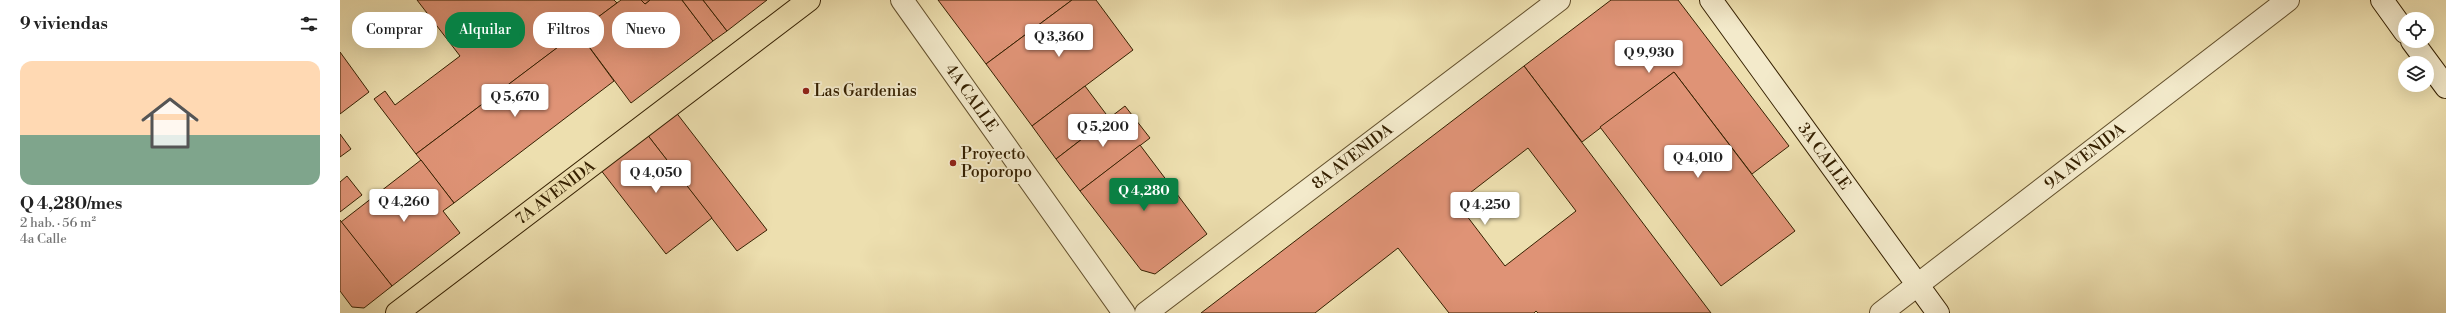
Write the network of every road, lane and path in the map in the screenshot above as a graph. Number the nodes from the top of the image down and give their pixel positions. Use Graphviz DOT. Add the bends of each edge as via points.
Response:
graph roads {
  1 [pos="809,0"];
  2 [pos="902,0"];
  3 [pos="1559,0"];
  4 [pos="1711,0"];
  5 [pos="2288,0"];
  6 [pos="2382,0"];
  7 [pos="2398,22"];
  8 [pos="2417,48"];
  9 [pos="2446,88"];
  10 [pos="1918,285"];
  11 [pos="397,313"];
  12 [pos="1124,313"];
  13 [pos="1146,313"];
  14 [pos="1881,313"];
  15 [pos="1938,313"];
  1 -- 11 [label="main road, 7A AVENIDA"];
  2 -- 12 [label="street, 4A CALLE"];
  3 -- 13 [label="street, 8A AVENIDA"];
  4 -- 10 [label="street, 3A CALLE"];
  5 -- 10 [label="street, 9A AVENIDA"];
  6 -- 7 [label="street"];
  8 -- 9 [label="street"];
  10 -- 14 [label="street, 9A AVENIDA"];
  10 -- 15 [label="street, 3A CALLE"];
}
